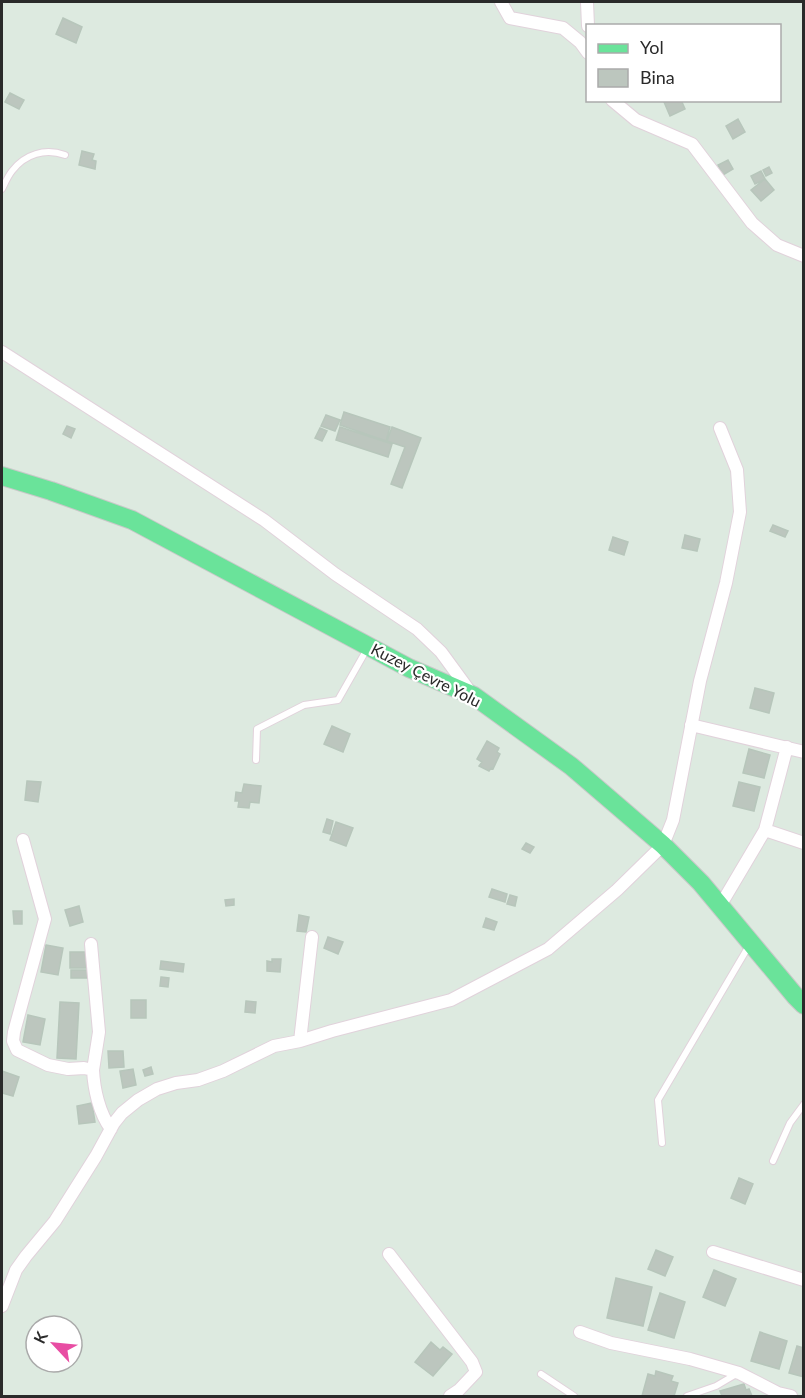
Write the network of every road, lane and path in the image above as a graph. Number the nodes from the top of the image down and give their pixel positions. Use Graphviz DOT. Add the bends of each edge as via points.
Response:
graph roads {
  1 [pos="501,2"];
  2 [pos="588,2"];
  3 [pos="588,24"];
  4 [pos="586,50"];
  5 [pos="614,102"];
  6 [pos="65,155"];
  7 [pos="2,189"];
  8 [pos="804,256"];
  9 [pos="2,352"];
  10 [pos="720,428"];
  11 [pos="2,476"];
  12 [pos="369,646"];
  13 [pos="474,696"];
  14 [pos="691,726"];
  15 [pos="787,747"];
  16 [pos="804,752"];
  17 [pos="256,760"];
  18 [pos="765,830"];
  19 [pos="23,840"];
  20 [pos="804,843"];
  21 [pos="663,845"];
  22 [pos="720,906"];
  23 [pos="312,937"];
  24 [pos="751,943"];
  25 [pos="91,944"];
  26 [pos="804,1005"];
  27 [pos="300,1041"];
  28 [pos="93,1070"];
  29 [pos="804,1104"];
  30 [pos="111,1129"];
  31 [pos="662,1143"];
  32 [pos="773,1161"];
  33 [pos="713,1252"];
  34 [pos="389,1254"];
  35 [pos="804,1280"];
  36 [pos="2,1306"];
  37 [pos="580,1332"];
  38 [pos="739,1373"];
  39 [pos="541,1374"];
  40 [pos="450,1396"];
  41 [pos="574,1396"];
  42 [pos="687,1396"];
  43 [pos="791,1396"];
  1 -- 4 [label="street" via="510,18 563,28"];
  2 -- 3 [label="street"];
  5 -- 8 [label="street" via="636,120 692,144 752,223 777,245"];
  6 -- 7 [label="lane" via="54,151 32,154 12,170"];
  9 -- 13 [label="street" via="264,520 417,629 441,652"];
  10 -- 14 [label="street" via="737,470 740,512"];
  11 -- 12 [label="main road, Kuzey Çevre Yolu" via="132,520"];
  12 -- 13 [label="main road, Kuzey Çevre Yolu"];
  12 -- 17 [label="lane" via="338,700 304,705 257,729"];
  13 -- 21 [label="main road, Kuzey Çevre Yolu" via="571,766"];
  14 -- 15 [label="street"];
  14 -- 21 [label="street" via="673,820"];
  15 -- 16 [label="street"];
  15 -- 18 [label="street"];
  18 -- 20 [label="street"];
  18 -- 22 [label="street"];
  19 -- 28 [label="street" via="45,919 13,1041 17,1050 48,1065"];
  21 -- 22 [label="main road, Kuzey Çevre Yolu"];
  21 -- 27 [label="street" via="548,949 451,1000"];
  22 -- 24 [label="main road, Kuzey Çevre Yolu"];
  23 -- 27 [label="street"];
  24 -- 26 [label="main road, Kuzey Çevre Yolu"];
  24 -- 31 [label="lane" via="658,1100"];
  25 -- 28 [label="street" via="99,1017"];
  27 -- 30 [label="street" via="274,1046 198,1080 157,1089 122,1113"];
  28 -- 30 [label="street" via="100,1106"];
  29 -- 32 [label="lane" via="790,1123"];
  30 -- 36 [label="street" via="55,1221 16,1270"];
  33 -- 35 [label="street"];
  34 -- 40 [label="street" via="472,1362 476,1372"];
  37 -- 38 [label="street"];
  38 -- 42 [label="lane"];
  38 -- 43 [label="street"];
  39 -- 41 [label="lane"];
}
